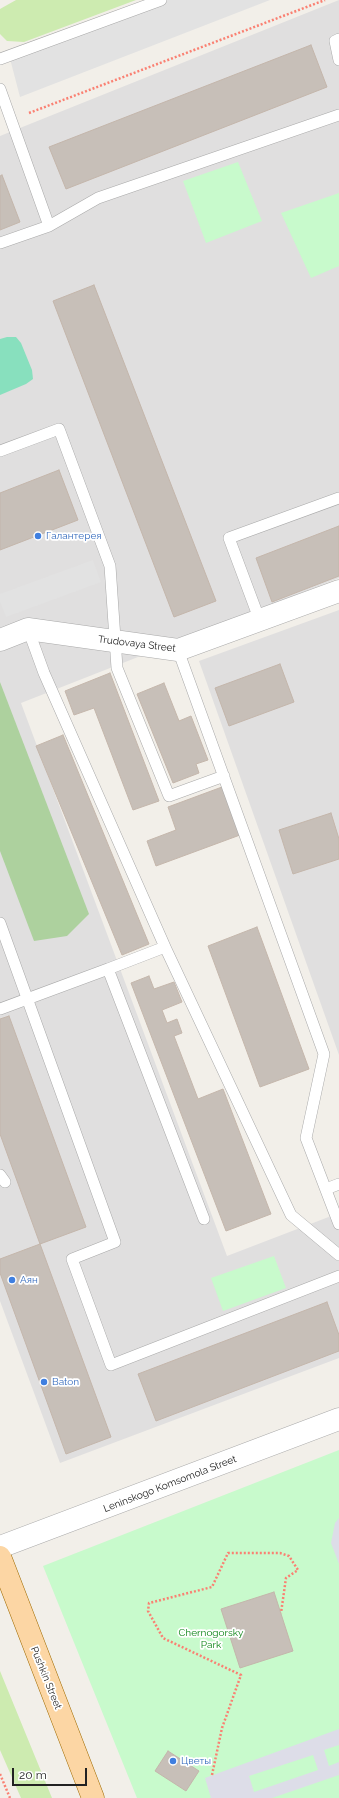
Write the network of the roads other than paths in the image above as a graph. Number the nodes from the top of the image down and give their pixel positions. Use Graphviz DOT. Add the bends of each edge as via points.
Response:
graph roads {
  1 [pos="161,0"];
  2 [pos="339,39"];
  3 [pos="0,59"];
  4 [pos="339,60"];
  5 [pos="0,89"];
  6 [pos="339,116"];
  7 [pos="49,226"];
  8 [pos="0,243"];
  9 [pos="0,452"];
  10 [pos="339,498"];
  11 [pos="339,591"];
  12 [pos="260,621"];
  13 [pos="28,629"];
  14 [pos="0,640"];
  15 [pos="115,641"];
  16 [pos="178,650"];
  17 [pos="224,776"];
  18 [pos="0,923"];
  19 [pos="165,947"];
  20 [pos="108,969"];
  21 [pos="28,999"];
  22 [pos="0,1009"];
  23 [pos="339,1184"];
  24 [pos="326,1189"];
  25 [pos="204,1219"];
  26 [pos="339,1224"];
  27 [pos="339,1255"];
  28 [pos="339,1276"];
  29 [pos="339,1419"];
  30 [pos="0,1547"];
  31 [pos="0,1557"];
  32 [pos="94,1798"];
  1 -- 3 [label="lane"];
  2 -- 4 [label="lane" via="335,41"];
  5 -- 7 [label="lane"];
  6 -- 7 [label="lane" via="98,198"];
  7 -- 8 [label="lane"];
  9 -- 15 [label="lane" via="59,429 110,566"];
  10 -- 12 [label="lane" via="229,538"];
  11 -- 12 [label="street, Trudovaya Street"];
  12 -- 16 [label="street, Trudovaya Street"];
  13 -- 14 [label="street, Trudovaya Street"];
  13 -- 15 [label="street, Trudovaya Street"];
  13 -- 19 [label="lane" via="47,681"];
  15 -- 16 [label="street, Trudovaya Street"];
  15 -- 17 [label="lane" via="117,668 169,796"];
  16 -- 17 [label="lane"];
  17 -- 24 [label="lane" via="324,1054 306,1138"];
  18 -- 21 [label="lane"];
  19 -- 20 [label="lane"];
  19 -- 27 [label="lane" via="291,1215"];
  20 -- 21 [label="lane"];
  20 -- 25 [label="lane"];
  21 -- 22 [label="lane"];
  21 -- 28 [label="lane" via="115,1242 72,1259 111,1365"];
  23 -- 24 [label="lane"];
  24 -- 26 [label="lane"];
  29 -- 30 [label="street, Leninskogo Komsomola Street"];
  31 -- 32 [label="main road, Pushkin Street"];
}
